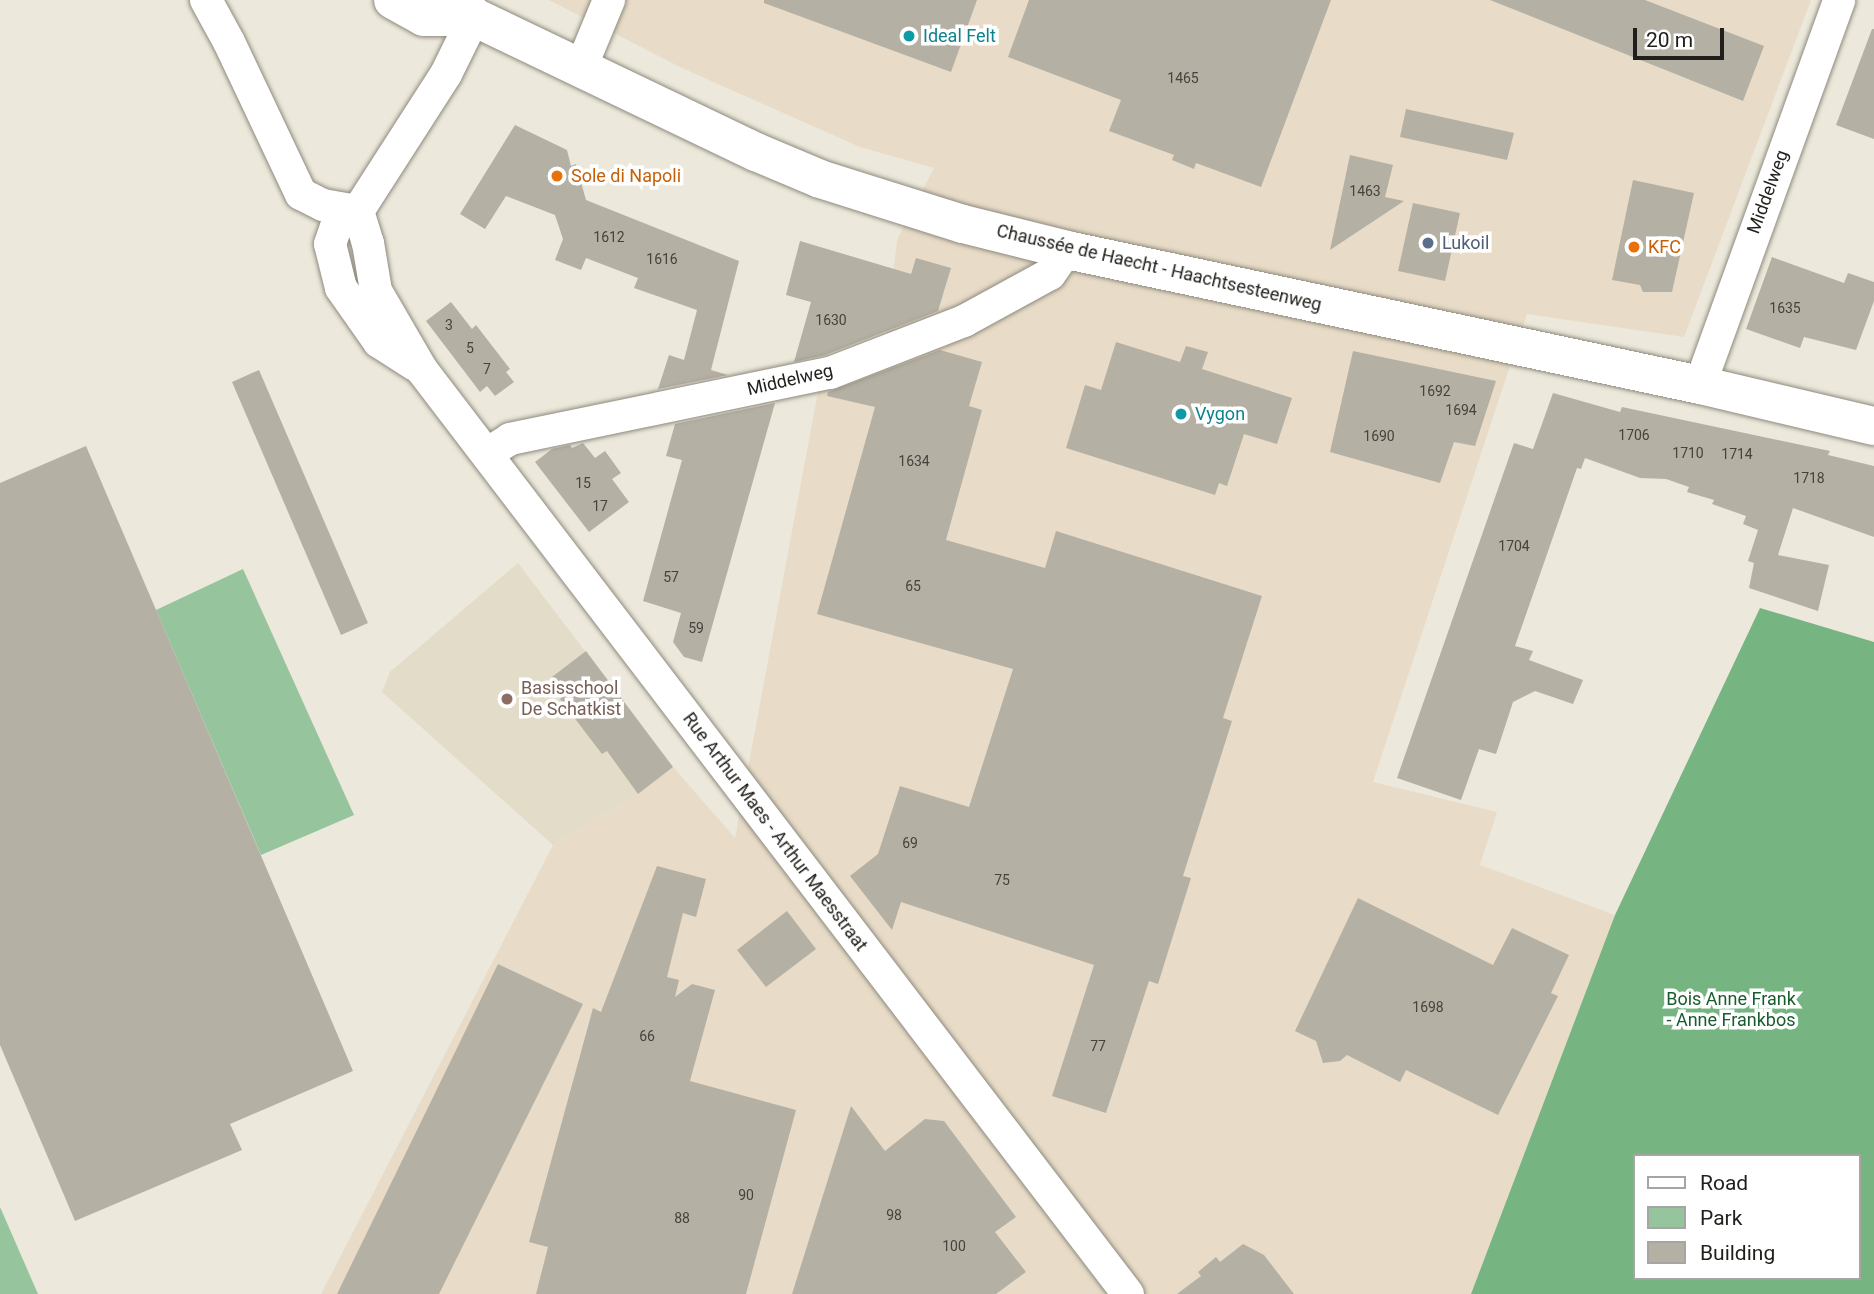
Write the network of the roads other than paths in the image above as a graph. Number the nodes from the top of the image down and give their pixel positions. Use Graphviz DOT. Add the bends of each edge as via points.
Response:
graph roads {
  1 [pos="206,0"];
  2 [pos="393,0"];
  3 [pos="609,0"];
  4 [pos="1839,0"];
  5 [pos="467,9"];
  6 [pos="580,70"];
  7 [pos="358,211"];
  8 [pos="1067,250"];
  9 [pos="1700,385"];
  10 [pos="1874,426"];
  11 [pos="488,453"];
  12 [pos="1128,1294"];
  1 -- 7 [label="street" via="301,194 323,205"];
  2 -- 5 [label="main road, Chaussée de Haecht - Haachtsesteenweg" via="424,17"];
  3 -- 6 [label="street"];
  4 -- 9 [label="street, Middelweg"];
  5 -- 6 [label="main road, Chaussée de Haecht - Haachtsesteenweg"];
  5 -- 7 [label="street, Rue Arthur Maes - Arthur Maesstraat" via="446,74"];
  6 -- 8 [label="main road, Chaussée de Haecht - Haachtsesteenweg" via="820,178 962,224"];
  7 -- 11 [label="street, Rue Arthur Maes - Arthur Maesstraat" via="337,227 330,244 341,288 379,342 422,370"];
  8 -- 9 [label="main road, Chaussée de Haecht - Haachtsesteenweg"];
  8 -- 11 [label="street, Middelweg" via="1050,274 964,321 830,373 510,439"];
  9 -- 10 [label="main road, Chaussée de Haecht - Haachtsesteenweg"];
  11 -- 12 [label="street, Rue Arthur Maes - Arthur Maesstraat"];
}
